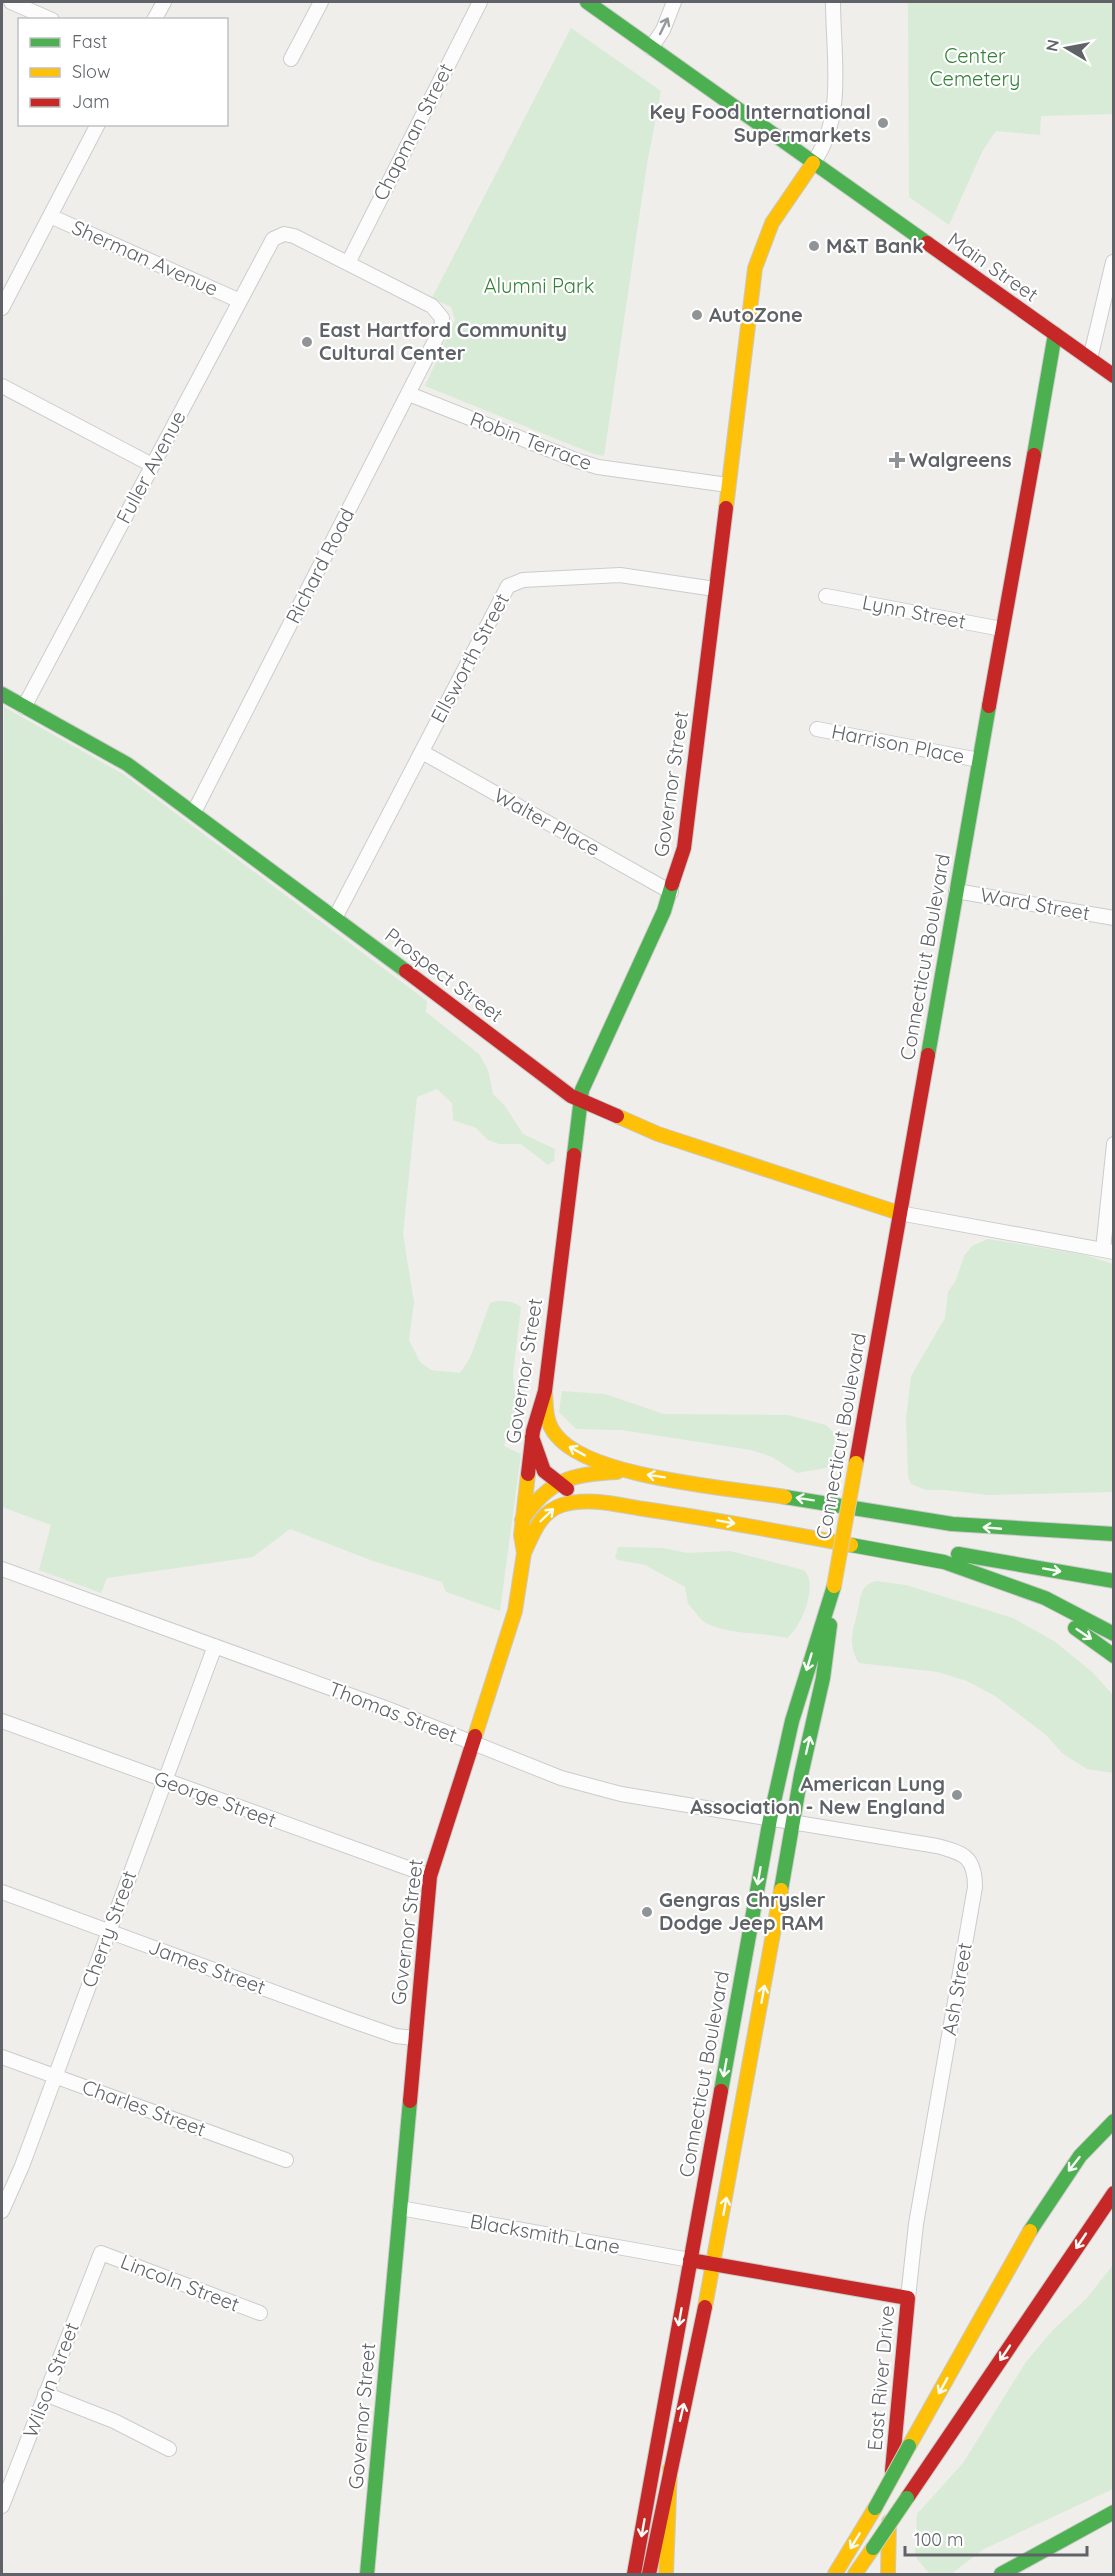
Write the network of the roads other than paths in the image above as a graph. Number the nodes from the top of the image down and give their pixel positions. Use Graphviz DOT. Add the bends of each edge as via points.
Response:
graph roads {
  1 [pos="11,2"];
  2 [pos="164,2"];
  3 [pos="321,2"];
  4 [pos="480,2"];
  5 [pos="586,2"];
  6 [pos="674,2"];
  7 [pos="833,2"];
  8 [pos="47,18"];
  9 [pos="155,18"];
  10 [pos="651,48"];
  11 [pos="291,59"];
  12 [pos="97,126"];
  13 [pos="813,163"];
  14 [pos="50,216"];
  15 [pos="1113,262"];
  16 [pos="348,263"];
  17 [pos="240,301"];
  18 [pos="2,308"];
  19 [pos="1054,334"];
  20 [pos="1090,360"];
  21 [pos="1113,376"];
  22 [pos="2,386"];
  23 [pos="409,394"];
  24 [pos="152,465"];
  25 [pos="728,484"];
  26 [pos="716,589"];
  27 [pos="826,596"];
  28 [pos="1002,629"];
  29 [pos="2,694"];
  30 [pos="24,707"];
  31 [pos="817,729"];
  32 [pos="422,752"];
  33 [pos="979,760"];
  34 [pos="194,812"];
  35 [pos="956,891"];
  36 [pos="672,892"];
  37 [pos="335,918"];
  38 [pos="1113,918"];
  39 [pos="580,1102"];
  40 [pos="1113,1144"];
  41 [pos="899,1214"];
  42 [pos="1108,1252"];
  43 [pos="545,1391"];
  44 [pos="532,1437"];
  45 [pos="631,1472"];
  46 [pos="556,1482"];
  47 [pos="587,1501"];
  48 [pos="1094,1519"];
  49 [pos="522,1520"];
  50 [pos="1028,1531"];
  51 [pos="1113,1534"];
  52 [pos="524,1553"];
  53 [pos="912,1555"];
  54 [pos="959,1567"];
  55 [pos="2,1569"];
  56 [pos="1113,1581"];
  57 [pos="834,1586"];
  58 [pos="1113,1634"];
  59 [pos="215,1646"];
  60 [pos="1113,1656"];
  61 [pos="2,1721"];
  62 [pos="472,1742"];
  63 [pos="163,1781"];
  64 [pos="770,1819"];
  65 [pos="793,1823"];
  66 [pos="430,1876"];
  67 [pos="2,1892"];
  68 [pos="108,1932"];
  69 [pos="414,2038"];
  70 [pos="2,2057"];
  71 [pos="56,2076"];
  72 [pos="1113,2121"];
  73 [pos="286,2160"];
  74 [pos="1113,2193"];
  75 [pos="400,2208"];
  76 [pos="2,2211"];
  77 [pos="101,2253"];
  78 [pos="690,2260"];
  79 [pos="715,2264"];
  80 [pos="908,2298"];
  81 [pos="260,2313"];
  82 [pos="45,2394"];
  83 [pos="169,2449"];
  84 [pos="670,2469"];
  85 [pos="2,2506"];
  86 [pos="1113,2512"];
  87 [pos="1113,2523"];
  88 [pos="1075,2532"];
  89 [pos="367,2574"];
  90 [pos="634,2574"];
  91 [pos="649,2574"];
  92 [pos="666,2574"];
  93 [pos="835,2574"];
  94 [pos="855,2574"];
  95 [pos="888,2574"];
  96 [pos="1001,2574"];
  1 -- 8 [label="street"];
  2 -- 9 [label="street"];
  3 -- 11 [label="street"];
  4 -- 16 [label="street, Chapman Street"];
  5 -- 10 [label="main road, Main Street"];
  10 -- 6 [label="street, one-way"];
  7 -- 13 [label="street" via="834,106 827,138"];
  10 -- 13 [label="main road, Main Street"];
  12 -- 14 [label="street"];
  13 -- 19 [label="main road, Main Street"];
  13 -- 25 [label="main road, Governor Street" via="772,223 755,268"];
  14 -- 17 [label="street, Sherman Avenue"];
  14 -- 18 [label="street"];
  15 -- 20 [label="street"];
  16 -- 17 [label="street, Fuller Avenue" via="284,234 270,243"];
  16 -- 23 [label="street, Richard Road" via="432,306 442,318 441,329"];
  17 -- 24 [label="street, Fuller Avenue"];
  19 -- 20 [label="main road, Main Street"];
  19 -- 28 [label="main road, Connecticut Boulevard"];
  20 -- 21 [label="main road, Main Street"];
  22 -- 24 [label="street"];
  23 -- 25 [label="street, Robin Terrace" via="598,467"];
  23 -- 34 [label="street, Richard Road"];
  24 -- 30 [label="street, Fuller Avenue"];
  25 -- 26 [label="main road, Governor Street"];
  26 -- 32 [label="street, Ellsworth Street" via="620,575 513,582 503,591"];
  26 -- 36 [label="main road, Governor Street" via="688,824"];
  27 -- 28 [label="street, Lynn Street"];
  28 -- 33 [label="main road, Connecticut Boulevard"];
  29 -- 30 [label="main road, Prospect Street"];
  30 -- 34 [label="main road, Prospect Street" via="127,764"];
  31 -- 33 [label="street, Harrison Place"];
  32 -- 36 [label="street, Walter Place"];
  32 -- 37 [label="street, Ellsworth Street"];
  33 -- 35 [label="main road, Connecticut Boulevard"];
  34 -- 37 [label="main road, Prospect Street"];
  35 -- 38 [label="street, Ward Street"];
  35 -- 41 [label="main road, Connecticut Boulevard"];
  36 -- 39 [label="main road, Governor Street" via="587,1075"];
  37 -- 39 [label="main road, Prospect Street"];
  39 -- 41 [label="main road, Prospect Street" via="658,1134"];
  39 -- 43 [label="main road, Governor Street"];
  40 -- 42 [label="street"];
  41 -- 42 [label="street"];
  41 -- 57 [label="main road, Connecticut Boulevard, bridge"];
  43 -- 44 [label="main road, Governor Street"];
  45 -- 43 [label="main road, one-way" via="565,1444 549,1425"];
  44 -- 46 [label="main road" via="542,1467"];
  44 -- 49 [label="main road, Governor Street"];
  45 -- 46 [label="main road" via="578,1474"];
  50 -- 45 [label="main road, one-way" via="939,1522"];
  46 -- 47 [label="main road"];
  46 -- 49 [label="main road" via="539,1496"];
  52 -- 47 [label="main road, one-way" via="548,1512"];
  47 -- 53 [label="main road, one-way"];
  48 -- 50 [label="main road" via="1054,1521"];
  49 -- 52 [label="main road, Governor Street"];
  50 -- 51 [label="main road"];
  52 -- 62 [label="main road, Governor Street" via="515,1611"];
  53 -- 54 [label="main road"];
  53 -- 56 [label="main road, one-way" via="950,1552"];
  54 -- 58 [label="main road" via="1045,1598"];
  54 -- 60 [label="main road, one-way" via="1046,1610"];
  55 -- 59 [label="street, Thomas Street"];
  57 -- 64 [label="main road, Connecticut Boulevard, one-way" via="792,1721"];
  65 -- 57 [label="main road, Connecticut Boulevard, one-way" via="823,1678"];
  59 -- 62 [label="street, Thomas Street"];
  59 -- 63 [label="street, Cherry Street"];
  61 -- 63 [label="street, George Street"];
  62 -- 64 [label="street, Thomas Street" via="592,1788"];
  62 -- 66 [label="main road, Governor Street"];
  63 -- 66 [label="street, George Street"];
  63 -- 68 [label="street, Cherry Street"];
  64 -- 65 [label="street, Thomas Street"];
  64 -- 78 [label="main road, Connecticut Boulevard, one-way"];
  79 -- 65 [label="main road, Connecticut Boulevard, one-way"];
  65 -- 80 [label="street, Ash Street" via="956,1851 967,1858 975,1872 916,2224"];
  66 -- 69 [label="main road, Governor Street"];
  67 -- 68 [label="street, James Street"];
  68 -- 69 [label="street, James Street" via="378,2029"];
  68 -- 71 [label="street, Cherry Street"];
  69 -- 75 [label="main road, Governor Street"];
  70 -- 71 [label="street, Charles Street"];
  71 -- 73 [label="street, Charles Street"];
  71 -- 76 [label="street, Cherry Street"];
  72 -- 93 [label="main road, one-way, bridge" via="1061,2181"];
  74 -- 94 [label="main road, one-way, bridge"];
  75 -- 78 [label="street, Blacksmith Lane"];
  75 -- 89 [label="main road, Governor Street"];
  77 -- 81 [label="street, Lincoln Street"];
  77 -- 82 [label="street, Wilson Street"];
  78 -- 79 [label="main road, East River Drive"];
  78 -- 90 [label="main road, Connecticut Boulevard, one-way"];
  79 -- 80 [label="main road, East River Drive"];
  84 -- 79 [label="main road, Connecticut Boulevard, one-way"];
  80 -- 95 [label="main road, East River Drive" via="891,2486"];
  82 -- 83 [label="street" via="114,2421"];
  82 -- 85 [label="street, Wilson Street"];
  84 -- 91 [label="main road, Connecticut Boulevard"];
  84 -- 92 [label="main road"];
  86 -- 88 [label="main road"];
  87 -- 88 [label="main road"];
  88 -- 96 [label="main road"];
}
